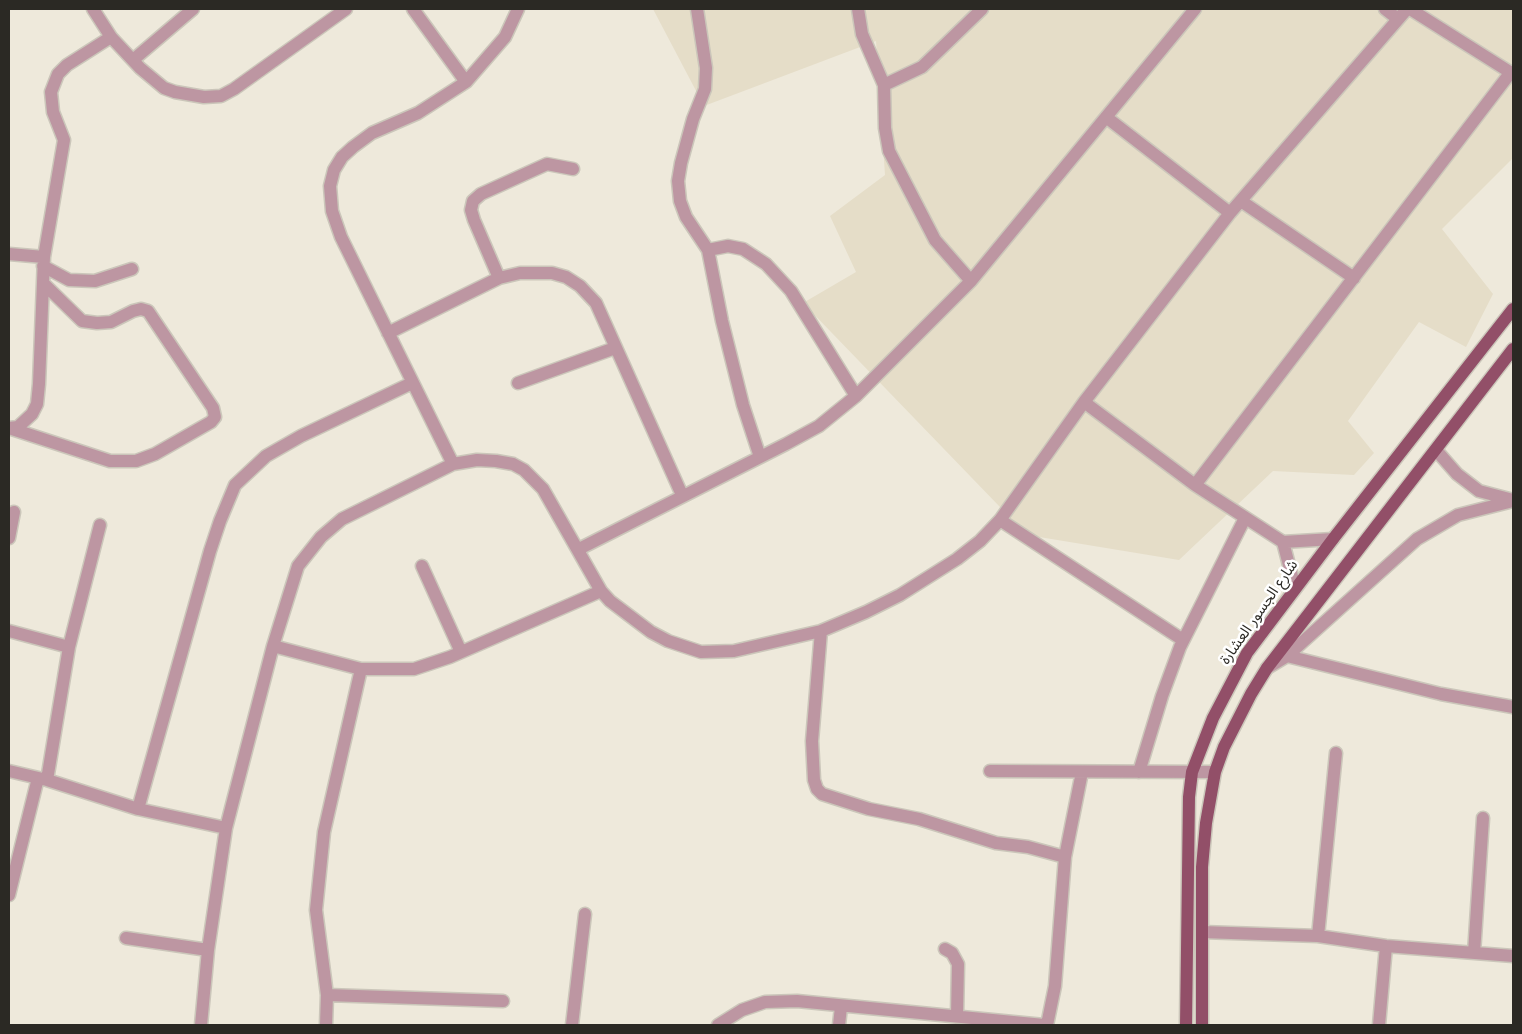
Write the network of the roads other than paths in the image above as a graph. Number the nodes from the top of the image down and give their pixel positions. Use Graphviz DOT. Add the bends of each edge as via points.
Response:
graph roads {
  1 [pos="93,9"];
  2 [pos="193,9"];
  3 [pos="346,9"];
  4 [pos="413,9"];
  5 [pos="518,9"];
  6 [pos="697,9"];
  7 [pos="858,9"];
  8 [pos="982,9"];
  9 [pos="1195,9"];
  10 [pos="1385,9"];
  11 [pos="1408,9"];
  12 [pos="1398,19"];
  13 [pos="111,37"];
  14 [pos="133,60"];
  15 [pos="1512,73"];
  16 [pos="466,82"];
  17 [pos="884,85"];
  18 [pos="1106,118"];
  19 [pos="573,169"];
  20 [pos="1241,201"];
  21 [pos="1230,213"];
  22 [pos="708,250"];
  23 [pos="9,254"];
  24 [pos="44,261"];
  25 [pos="132,269"];
  26 [pos="499,278"];
  27 [pos="1354,278"];
  28 [pos="971,280"];
  29 [pos="43,283"];
  30 [pos="1513,309"];
  31 [pos="388,333"];
  32 [pos="616,348"];
  33 [pos="1513,348"];
  34 [pos="412,383"];
  35 [pos="518,384"];
  36 [pos="856,396"];
  37 [pos="1084,402"];
  38 [pos="9,428"];
  39 [pos="1436,450"];
  40 [pos="760,457"];
  41 [pos="453,464"];
  42 [pos="1195,485"];
  43 [pos="682,495"];
  44 [pos="1513,500"];
  45 [pos="14,512"];
  46 [pos="1245,518"];
  47 [pos="1000,520"];
  48 [pos="100,525"];
  49 [pos="9,538"];
  50 [pos="1333,539"];
  51 [pos="1283,542"];
  52 [pos="579,549"];
  53 [pos="422,566"];
  54 [pos="1295,588"];
  55 [pos="601,591"];
  56 [pos="821,631"];
  57 [pos="9,632"];
  58 [pos="1183,640"];
  59 [pos="273,646"];
  60 [pos="69,648"];
  61 [pos="461,652"];
  62 [pos="1287,656"];
  63 [pos="1267,668"];
  64 [pos="361,670"];
  65 [pos="1513,707"];
  66 [pos="1336,753"];
  67 [pos="9,771"];
  68 [pos="990,771"];
  69 [pos="1082,772"];
  70 [pos="1139,772"];
  71 [pos="1192,772"];
  72 [pos="1215,772"];
  73 [pos="42,779"];
  74 [pos="138,808"];
  75 [pos="1483,818"];
  76 [pos="226,828"];
  77 [pos="1065,857"];
  78 [pos="9,895"];
  79 [pos="585,914"];
  80 [pos="1202,932"];
  81 [pos="1318,936"];
  82 [pos="126,938"];
  83 [pos="1386,946"];
  84 [pos="945,949"];
  85 [pos="208,950"];
  86 [pos="1474,953"];
  87 [pos="1513,956"];
  88 [pos="327,995"];
  89 [pos="503,1001"];
  90 [pos="841,1007"];
  91 [pos="957,1016"];
  92 [pos="919,1019"];
  93 [pos="981,1022"];
  94 [pos="201,1025"];
  95 [pos="326,1025"];
  96 [pos="572,1025"];
  97 [pos="718,1025"];
  98 [pos="839,1025"];
  99 [pos="1045,1025"];
  100 [pos="1186,1025"];
  101 [pos="1202,1025"];
  102 [pos="1379,1025"];
  1 -- 13 [label="street"];
  2 -- 14 [label="street"];
  3 -- 14 [label="street" via="221,96 204,97 164,88"];
  4 -- 16 [label="street"];
  5 -- 16 [label="street" via="504,37"];
  6 -- 22 [label="street" via="706,68 705,89 680,163 678,182 686,217"];
  7 -- 17 [label="street" via="862,34"];
  8 -- 17 [label="street" via="922,68"];
  9 -- 18 [label="street"];
  10 -- 12 [label="street"];
  11 -- 12 [label="street"];
  11 -- 15 [label="street"];
  12 -- 20 [label="street"];
  13 -- 14 [label="street"];
  13 -- 24 [label="street" via="66,65 58,74 51,92 53,112 64,140"];
  15 -- 27 [label="street"];
  16 -- 31 [label="street" via="418,113 372,133 342,157 334,170 330,186 332,211 341,237"];
  17 -- 28 [label="street" via="888,151 896,169 935,240"];
  18 -- 21 [label="street"];
  18 -- 28 [label="street"];
  19 -- 26 [label="street" via="547,164 481,194 473,201 474,220"];
  20 -- 21 [label="street"];
  20 -- 27 [label="street"];
  21 -- 37 [label="street"];
  22 -- 36 [label="street" via="728,246 743,249 766,264 791,291"];
  22 -- 40 [label="street" via="743,405"];
  23 -- 24 [label="street"];
  24 -- 25 [label="street" via="69,280 95,281"];
  24 -- 29 [label="street"];
  26 -- 31 [label="street"];
  26 -- 32 [label="street" via="520,273 566,277 596,303"];
  27 -- 42 [label="street"];
  28 -- 36 [label="street"];
  29 -- 38 [label="street" via="36,404 25,422"];
  29 -- 38 [label="street" via="82,321 111,322 132,311 148,311 213,408 214,417 211,422 155,454 136,461 110,461"];
  30 -- 50 [label="main road, شارع الجسور العشارة"];
  31 -- 34 [label="street"];
  32 -- 35 [label="street"];
  32 -- 43 [label="street"];
  33 -- 39 [label="main road"];
  34 -- 41 [label="street"];
  34 -- 74 [label="street" via="273,452 235,485 210,551"];
  36 -- 40 [label="street" via="819,426"];
  37 -- 42 [label="street"];
  37 -- 47 [label="street"];
  39 -- 44 [label="street" via="1457,474 1478,491"];
  39 -- 63 [label="main road"];
  40 -- 43 [label="street"];
  41 -- 52 [label="street" via="496,461 524,470 543,489"];
  41 -- 59 [label="street" via="342,520 321,537 298,566"];
  42 -- 46 [label="street"];
  43 -- 52 [label="street"];
  44 -- 62 [label="street" via="1458,515 1417,539"];
  45 -- 49 [label="street"];
  46 -- 51 [label="street"];
  46 -- 58 [label="street"];
  47 -- 56 [label="street" via="980,541 937,573 866,612"];
  47 -- 58 [label="street"];
  48 -- 60 [label="street"];
  50 -- 51 [label="street"];
  50 -- 54 [label="main road, شارع الجسور العشارة"];
  51 -- 54 [label="street"];
  52 -- 55 [label="street"];
  53 -- 61 [label="street"];
  54 -- 71 [label="main road, شارع الجسور العشارة" via="1247,653 1229,684"];
  55 -- 56 [label="street" via="618,609 651,632 701,652 734,651"];
  55 -- 61 [label="street"];
  56 -- 77 [label="street" via="812,741 814,780 822,794 869,809 919,819 982,840"];
  57 -- 60 [label="street"];
  58 -- 70 [label="street"];
  59 -- 64 [label="street"];
  59 -- 76 [label="street"];
  60 -- 73 [label="street"];
  61 -- 64 [label="street" via="414,669"];
  62 -- 63 [label="street"];
  62 -- 65 [label="street" via="1441,694"];
  63 -- 72 [label="main road" via="1244,708"];
  64 -- 88 [label="street" via="324,832 316,910"];
  66 -- 81 [label="street"];
  67 -- 73 [label="street"];
  68 -- 69 [label="street"];
  69 -- 70 [label="street"];
  69 -- 77 [label="street"];
  70 -- 71 [label="street"];
  71 -- 72 [label="street"];
  71 -- 100 [label="main road, شارع الجسور العشارة" via="1187,829"];
  72 -- 80 [label="main road" via="1202,867"];
  73 -- 74 [label="street"];
  73 -- 78 [label="street"];
  74 -- 76 [label="street"];
  75 -- 86 [label="street"];
  76 -- 85 [label="street"];
  77 -- 99 [label="street" via="1055,986"];
  79 -- 96 [label="street"];
  80 -- 81 [label="street"];
  80 -- 101 [label="main road"];
  81 -- 83 [label="street"];
  82 -- 85 [label="street"];
  83 -- 86 [label="street"];
  83 -- 102 [label="street"];
  84 -- 91 [label="street" via="952,953 958,964"];
  85 -- 94 [label="street"];
  86 -- 87 [label="street"];
  88 -- 89 [label="street"];
  88 -- 95 [label="street"];
  90 -- 92 [label="street"];
  90 -- 97 [label="street" via="797,1001 765,1002 742,1010"];
  90 -- 98 [label="street"];
  91 -- 92 [label="street"];
  91 -- 93 [label="street"];
  93 -- 99 [label="street"];
}
